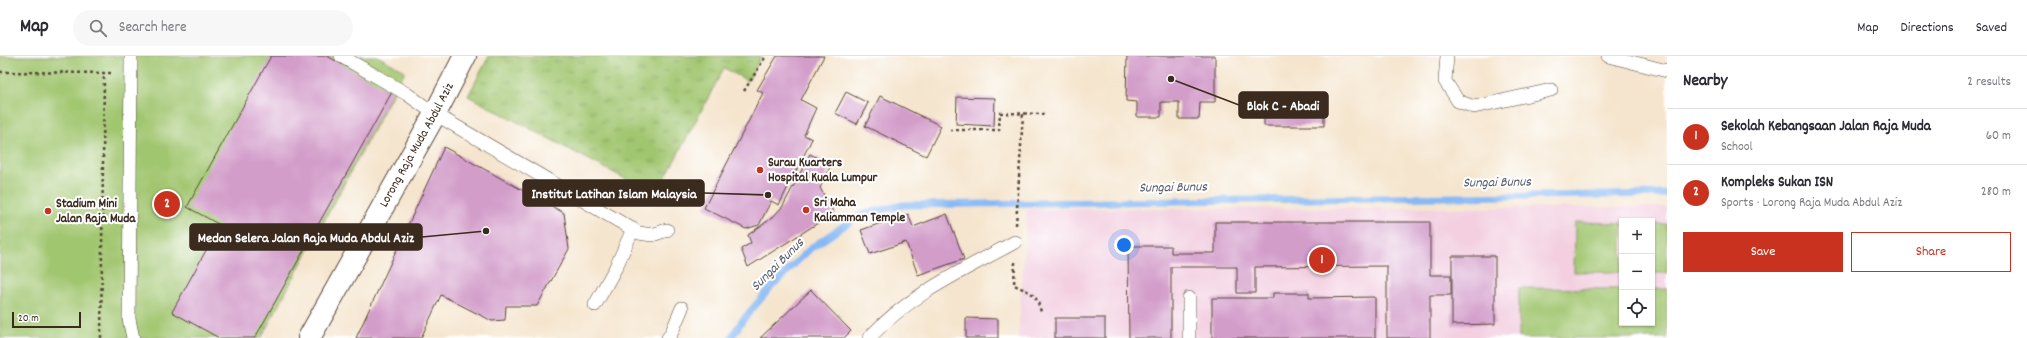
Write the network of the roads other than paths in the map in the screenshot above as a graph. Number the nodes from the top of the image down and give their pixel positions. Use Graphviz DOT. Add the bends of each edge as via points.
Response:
graph roads {
  1 [pos="131,56"];
  2 [pos="341,56"];
  3 [pos="465,56"];
  4 [pos="1447,56"];
  5 [pos="1608,56"];
  6 [pos="1667,71"];
  7 [pos="1551,90"];
  8 [pos="436,114"];
  9 [pos="633,229"];
  10 [pos="667,230"];
  11 [pos="1015,242"];
  12 [pos="1189,298"];
  13 [pos="595,305"];
  14 [pos="682,308"];
  15 [pos="133,338"];
  16 [pos="309,338"];
  17 [pos="668,338"];
  18 [pos="869,338"];
  19 [pos="1189,338"];
  1 -- 15 [label="lane" via="129,319"];
  2 -- 8 [label="lane" via="408,94"];
  3 -- 8 [label="street, Lorong Raja Muda Abdul Aziz"];
  4 -- 7 [label="lane" via="1445,80 1458,102 1474,107"];
  5 -- 6 [label="lane"];
  8 -- 9 [label="lane"];
  8 -- 16 [label="street, Lorong Raja Muda Abdul Aziz"];
  9 -- 10 [label="lane" via="639,233 652,235"];
  9 -- 13 [label="lane"];
  11 -- 18 [label="lane" via="920,293"];
  12 -- 19 [label="lane"];
  14 -- 17 [label="lane"];
}
